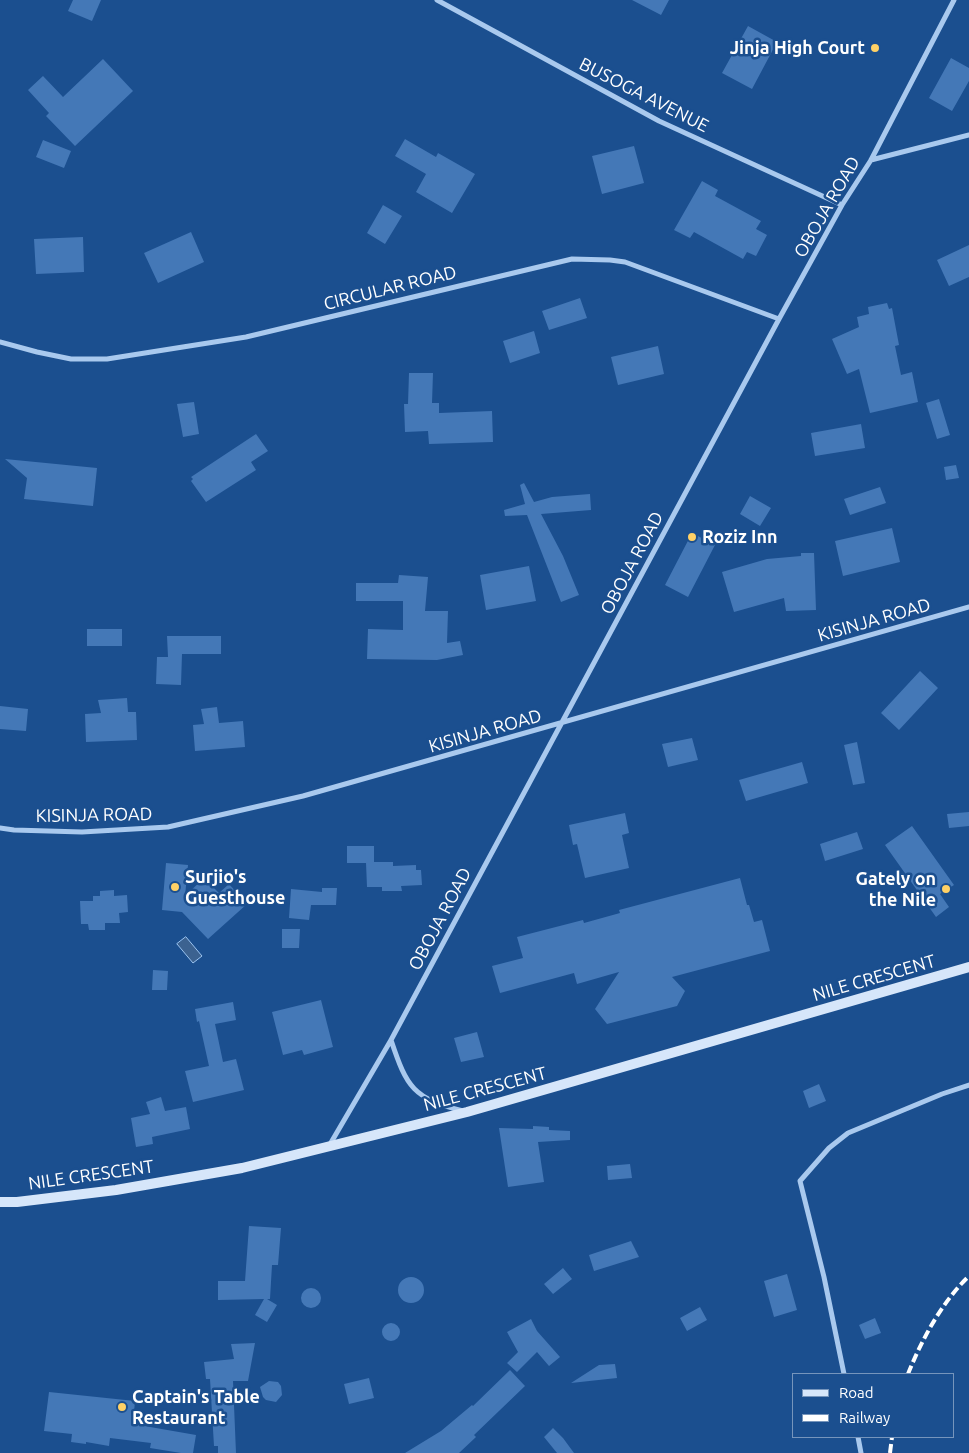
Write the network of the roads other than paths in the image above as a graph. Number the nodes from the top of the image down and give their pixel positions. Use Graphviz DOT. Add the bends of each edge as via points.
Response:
graph roads {
  1 [pos="437,0"];
  2 [pos="954,0"];
  3 [pos="969,135"];
  4 [pos="871,160"];
  5 [pos="842,205"];
  6 [pos="779,319"];
  7 [pos="0,342"];
  8 [pos="969,607"];
  9 [pos="561,724"];
  10 [pos="0,828"];
  11 [pos="969,967"];
  12 [pos="391,1040"];
  13 [pos="969,1085"];
  14 [pos="468,1112"];
  15 [pos="329,1147"];
  16 [pos="0,1202"];
  17 [pos="844,1373"];
  18 [pos="858,1438"];
  19 [pos="861,1453"];
  1 -- 5 [label="street, BUSOGA AVENUE" via="659,121"];
  2 -- 4 [label="street, OBOJA ROAD"];
  3 -- 4 [label="street"];
  4 -- 5 [label="street, OBOJA ROAD"];
  5 -- 6 [label="street, OBOJA ROAD"];
  6 -- 7 [label="street, CIRCULAR ROAD" via="624,262 572,259 246,338 107,359 72,359"];
  6 -- 9 [label="street, OBOJA ROAD"];
  8 -- 9 [label="street, KISINJA ROAD"];
  9 -- 10 [label="street, KISINJA ROAD" via="303,796 168,827 82,832"];
  9 -- 12 [label="street, OBOJA ROAD"];
  11 -- 14 [label="street, NILE CRESCENT"];
  12 -- 14 [label="street" via="401,1070 414,1090 429,1100"];
  12 -- 15 [label="street, OBOJA ROAD"];
  13 -- 17 [label="street" via="848,1133 829,1148 800,1181"];
  14 -- 15 [label="street, NILE CRESCENT"];
  15 -- 16 [label="street, NILE CRESCENT" via="242,1168 148,1185"];
  18 -- 19 [label="street"];
}
